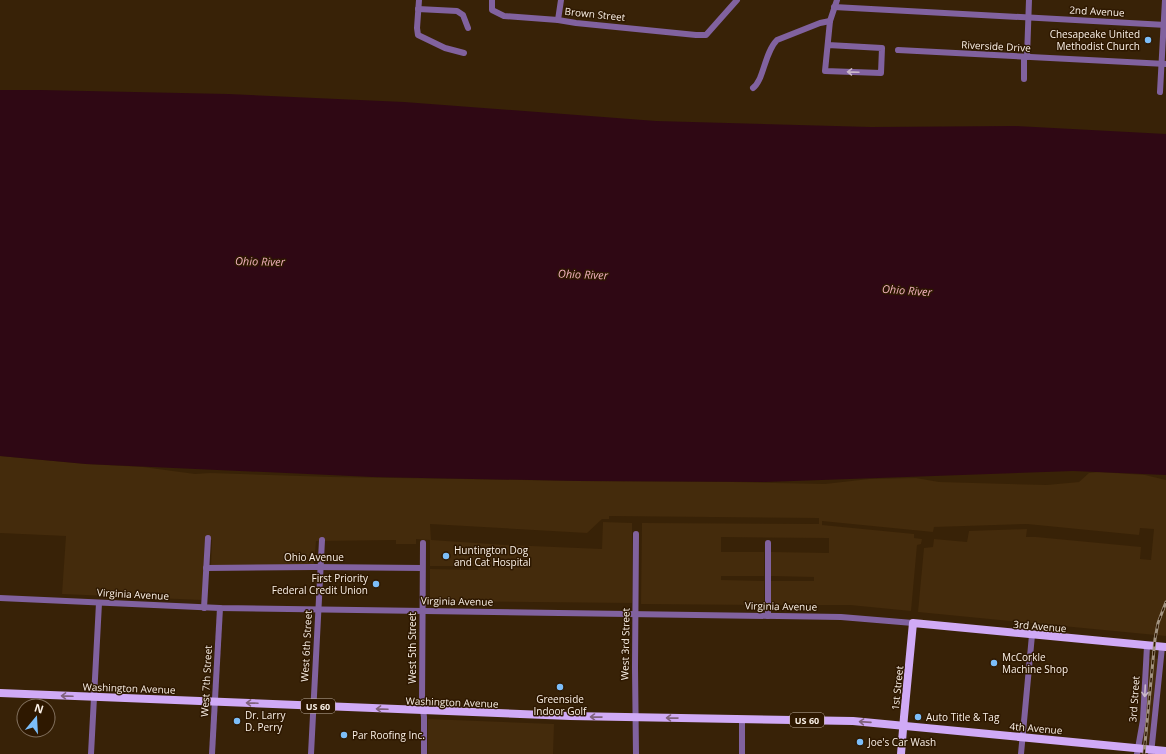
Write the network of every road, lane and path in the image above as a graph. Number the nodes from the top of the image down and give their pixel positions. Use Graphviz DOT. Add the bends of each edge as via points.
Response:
graph roads {
  1 [pos="419,0"];
  2 [pos="492,0"];
  3 [pos="561,0"];
  4 [pos="737,0"];
  5 [pos="837,0"];
  6 [pos="1029,0"];
  7 [pos="1165,0"];
  8 [pos="834,7"];
  9 [pos="418,9"];
  10 [pos="1028,17"];
  11 [pos="558,20"];
  12 [pos="830,21"];
  13 [pos="1165,25"];
  14 [pos="468,28"];
  15 [pos="828,45"];
  16 [pos="898,50"];
  17 [pos="464,53"];
  18 [pos="1026,57"];
  19 [pos="1164,64"];
  20 [pos="1024,79"];
  21 [pos="753,88"];
  22 [pos="1160,92"];
  23 [pos="636,534"];
  24 [pos="208,538"];
  25 [pos="322,540"];
  26 [pos="423,543"];
  27 [pos="768,543"];
  28 [pos="321,567"];
  29 [pos="206,568"];
  30 [pos="422,568"];
  31 [pos="0,598"];
  32 [pos="99,603"];
  33 [pos="204,608"];
  34 [pos="220,608"];
  35 [pos="318,609"];
  36 [pos="422,611"];
  37 [pos="635,614"];
  38 [pos="768,616"];
  39 [pos="913,623"];
  40 [pos="1032,635"];
  41 [pos="1147,646"];
  42 [pos="1164,647"];
  43 [pos="0,693"];
  44 [pos="94,697"];
  45 [pos="215,702"];
  46 [pos="313,706"];
  47 [pos="423,711"];
  48 [pos="635,718"];
  49 [pos="742,719"];
  50 [pos="904,726"];
  51 [pos="1023,737"];
  52 [pos="1138,751"];
  53 [pos="1166,751"];
  54 [pos="1152,752"];
  55 [pos="91,754"];
  56 [pos="212,754"];
  57 [pos="311,754"];
  58 [pos="424,754"];
  59 [pos="636,754"];
  60 [pos="742,754"];
  61 [pos="901,754"];
  62 [pos="1021,754"];
  1 -- 9 [label="street"];
  2 -- 11 [label="street, Brown Street" via="492,10 497,14"];
  3 -- 11 [label="street"];
  4 -- 11 [label="street, Brown Street" via="706,35"];
  5 -- 8 [label="street"];
  6 -- 10 [label="street"];
  7 -- 13 [label="street"];
  8 -- 10 [label="street, 2nd Avenue"];
  8 -- 12 [label="street"];
  9 -- 14 [label="street" via="457,11 463,15"];
  9 -- 17 [label="street" via="418,35 445,48"];
  10 -- 13 [label="street, 2nd Avenue"];
  10 -- 18 [label="street"];
  12 -- 15 [label="street"];
  12 -- 21 [label="street" via="777,40"];
  13 -- 19 [label="street"];
  15 -- 15 [label="street, one-way" via="882,48 881,73 825,71"];
  16 -- 18 [label="street, Riverside Drive"];
  18 -- 19 [label="street, Riverside Drive"];
  18 -- 20 [label="street"];
  19 -- 22 [label="street"];
  23 -- 37 [label="street, West 3rd Street"];
  24 -- 29 [label="street"];
  25 -- 28 [label="street, West 6th Street"];
  26 -- 30 [label="street, West 5th Street"];
  27 -- 38 [label="street"];
  28 -- 29 [label="street, Ohio Avenue"];
  28 -- 30 [label="street, Ohio Avenue"];
  28 -- 35 [label="street, West 6th Street"];
  29 -- 33 [label="street"];
  30 -- 36 [label="street, West 5th Street"];
  31 -- 32 [label="street, Virginia Avenue"];
  32 -- 33 [label="street, Virginia Avenue"];
  32 -- 44 [label="street"];
  33 -- 34 [label="street, Virginia Avenue"];
  34 -- 35 [label="street, Virginia Avenue"];
  34 -- 45 [label="street, West 7th Street"];
  35 -- 36 [label="street, Virginia Avenue"];
  35 -- 46 [label="street, West 6th Street"];
  36 -- 37 [label="street, Virginia Avenue"];
  36 -- 47 [label="street, West 5th Street"];
  37 -- 38 [label="street, Virginia Avenue"];
  37 -- 48 [label="street, West 3rd Street"];
  38 -- 39 [label="street, Virginia Avenue" via="852,617"];
  39 -- 40 [label="main road, 3rd Avenue"];
  39 -- 50 [label="main road, 1st Street"];
  40 -- 41 [label="main road, 3rd Avenue"];
  40 -- 51 [label="street"];
  41 -- 42 [label="main road, 3rd Avenue"];
  41 -- 52 [label="street, 3rd Street, one-way" via="1143,720"];
  42 -- 54 [label="street"];
  44 -- 43 [label="main road, Washington Avenue / US 60, one-way"];
  44 -- 45 [label="main road, Washington Avenue / US 60"];
  44 -- 55 [label="street"];
  46 -- 45 [label="main road, Washington Avenue / US 60, one-way"];
  45 -- 56 [label="street, West 7th Street"];
  47 -- 46 [label="main road, Washington Avenue / US 60, one-way"];
  46 -- 57 [label="street, West 6th Street"];
  48 -- 47 [label="main road, Washington Avenue / US 60, one-way"];
  47 -- 58 [label="street, West 5th Street"];
  49 -- 48 [label="main road, Washington Avenue / US 60, one-way"];
  48 -- 59 [label="street, West 3rd Street"];
  50 -- 49 [label="main road, Washington Avenue / US 60, one-way" via="851,721"];
  49 -- 60 [label="street"];
  50 -- 51 [label="main road, 4th Avenue"];
  50 -- 61 [label="main road, 1st Street"];
  51 -- 52 [label="main road, 4th Avenue"];
  51 -- 62 [label="street"];
  52 -- 54 [label="main road, 4th Avenue"];
  53 -- 54 [label="main road, 4th Avenue"];
}
